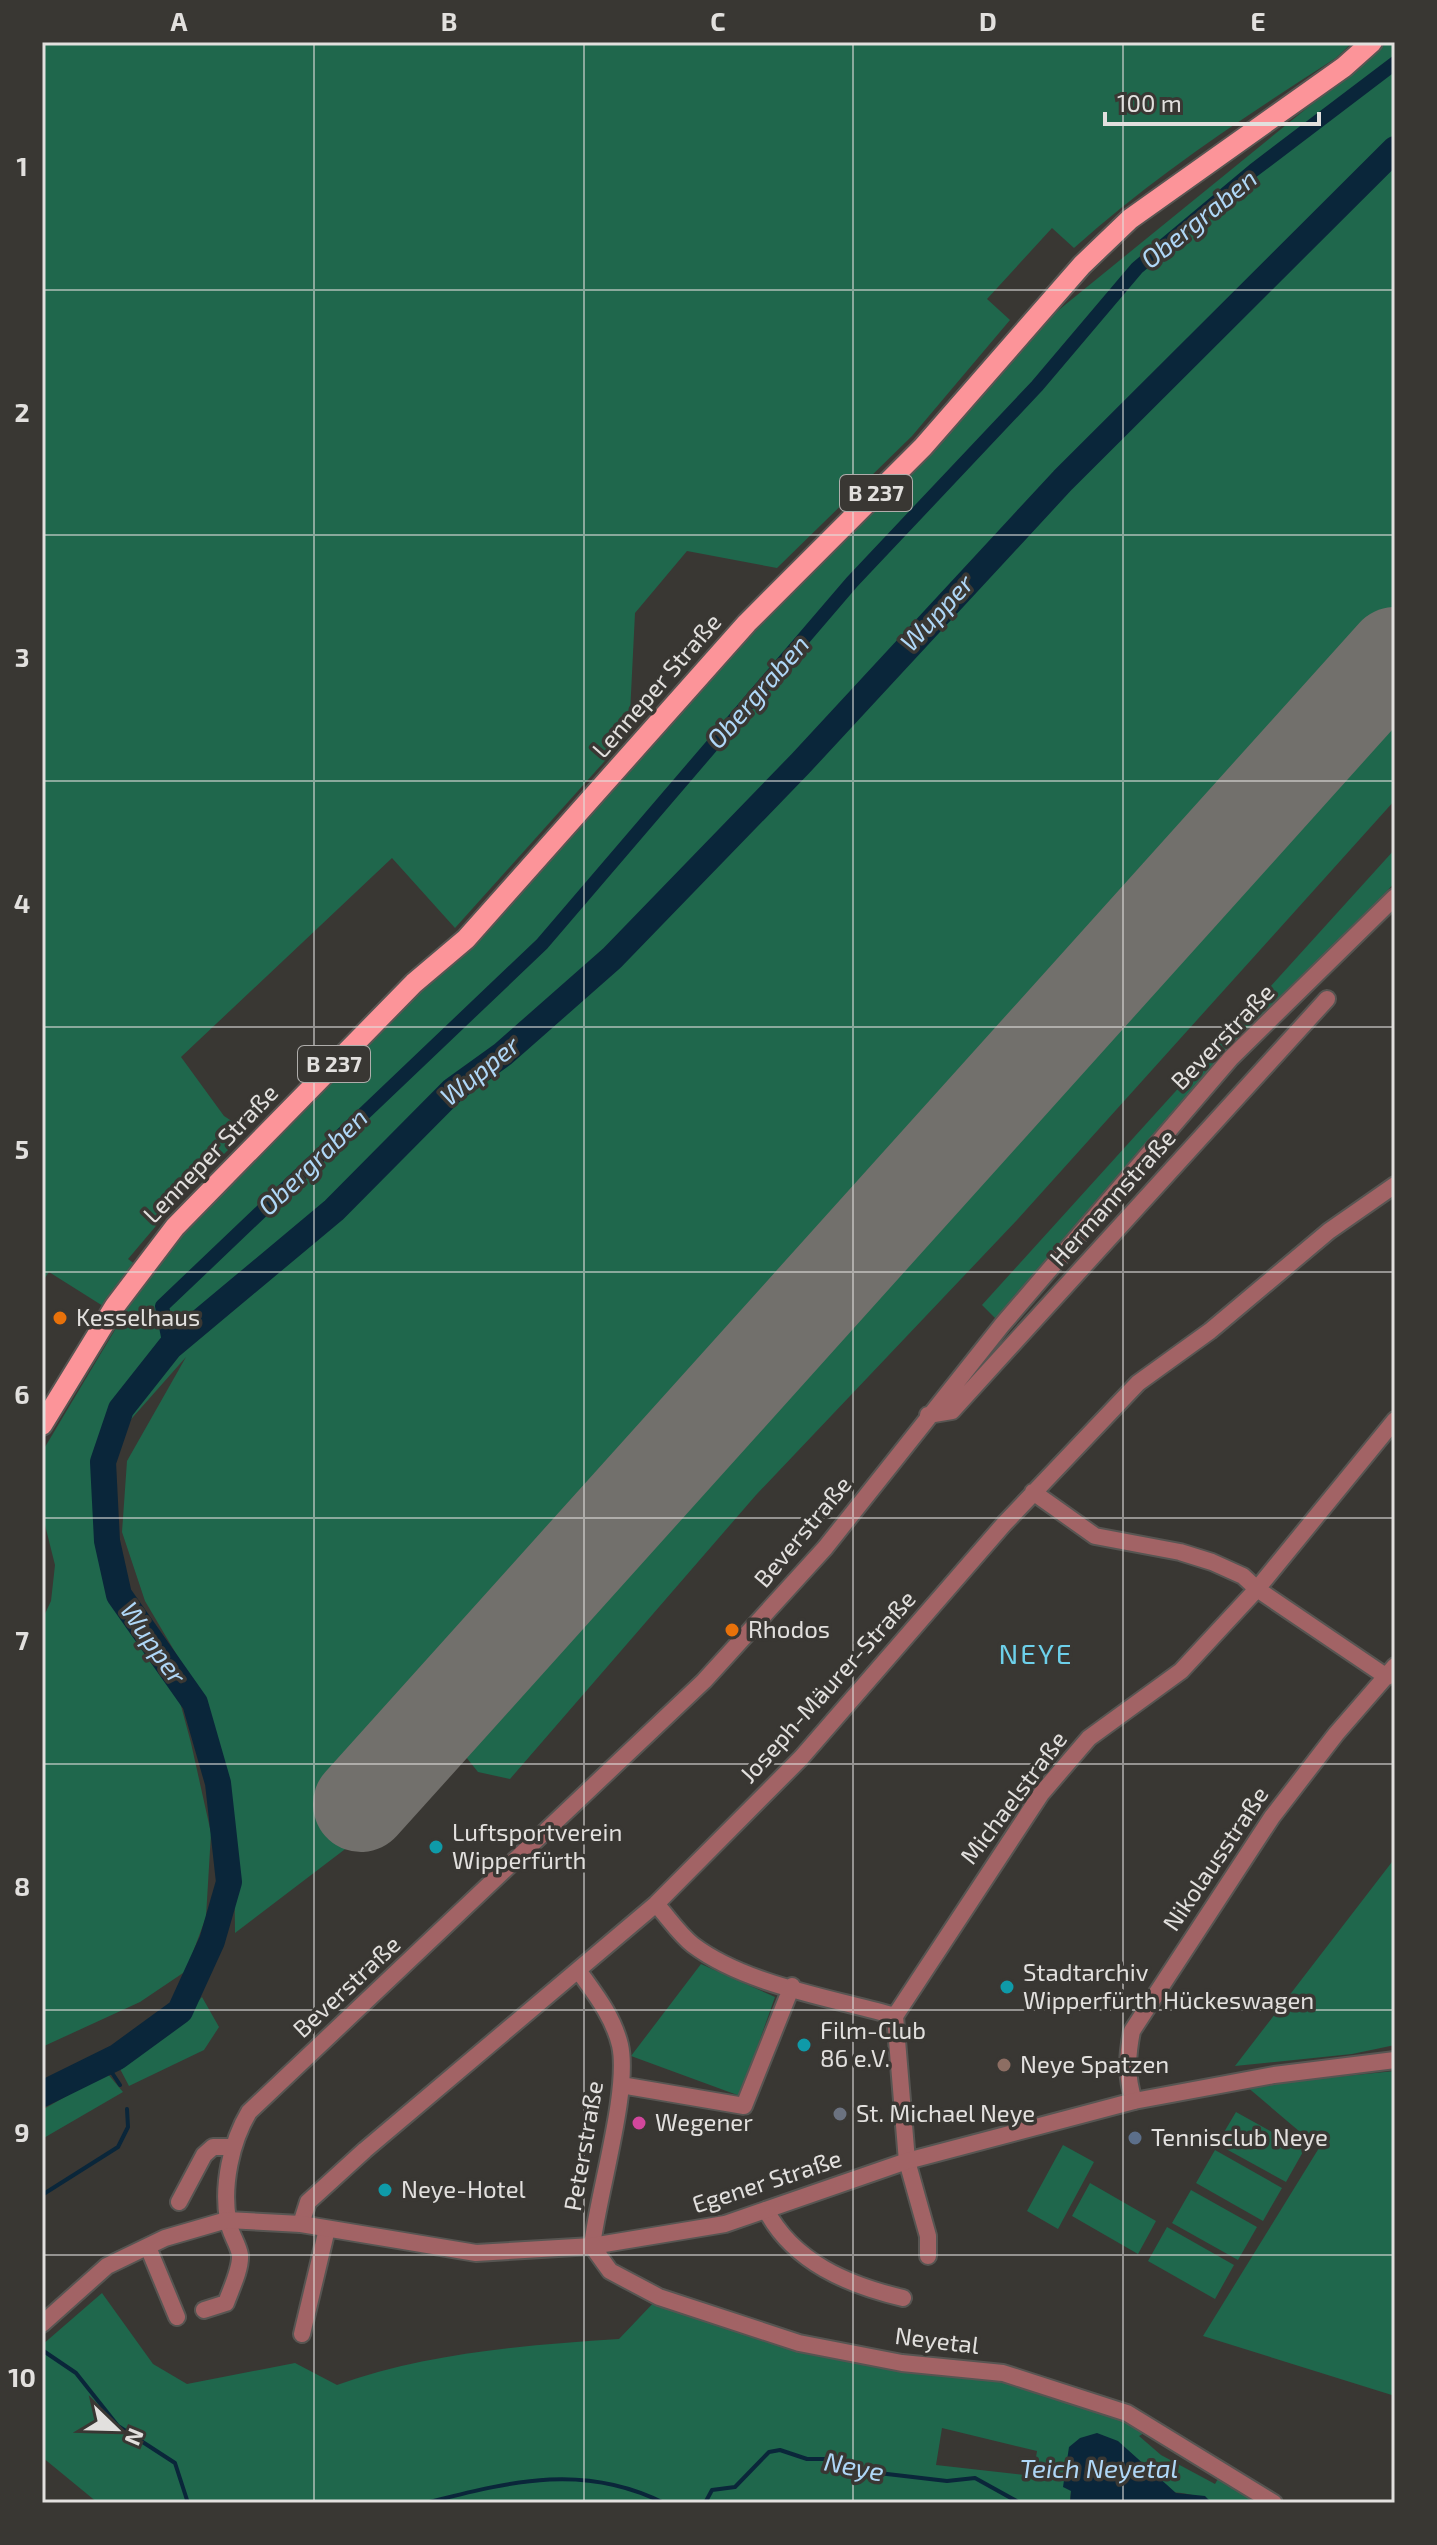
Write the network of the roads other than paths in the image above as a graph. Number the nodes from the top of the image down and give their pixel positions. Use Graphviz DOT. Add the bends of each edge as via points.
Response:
graph roads {
  1 [pos="1372,42"];
  2 [pos="1395,897"];
  3 [pos="1327,999"];
  4 [pos="1395,1185"];
  5 [pos="928,1415"];
  6 [pos="1395,1420"];
  7 [pos="42,1425"];
  8 [pos="1033,1492"];
  9 [pos="1257,1589"];
  10 [pos="1391,1672"];
  11 [pos="656,1904"];
  12 [pos="578,1970"];
  13 [pos="792,1986"];
  14 [pos="895,2016"];
  15 [pos="1395,2060"];
  16 [pos="621,2085"];
  17 [pos="1134,2101"];
  18 [pos="233,2147"];
  19 [pos="907,2161"];
  20 [pos="179,2202"];
  21 [pos="766,2210"];
  22 [pos="227,2220"];
  23 [pos="301,2224"];
  24 [pos="327,2229"];
  25 [pos="592,2246"];
  26 [pos="148,2247"];
  27 [pos="928,2256"];
  28 [pos="903,2298"];
  29 [pos="204,2310"];
  30 [pos="177,2317"];
  31 [pos="43,2323"];
  32 [pos="302,2334"];
  33 [pos="1274,2503"];
  1 -- 7 [label="main road, Lenneper Straße / B 237" via="1130,219 1054,294 923,447 747,623 466,939 414,983 175,1227 115,1306"];
  2 -- 5 [label="street, Beverstraße" via="1231,1058"];
  3 -- 5 [label="street, Hermannstraße" via="952,1411"];
  4 -- 8 [label="street, Joseph-Mäurer-Straße" via="1138,1383"];
  5 -- 18 [label="street, Beverstraße" via="825,1548 704,1681 249,2112"];
  6 -- 9 [label="street, Michaelstraße"];
  8 -- 9 [label="street" via="1095,1536 1212,1562"];
  8 -- 11 [label="street, Joseph-Mäurer-Straße" via="801,1758"];
  9 -- 10 [label="street"];
  9 -- 14 [label="street, Michaelstraße" via="1181,1671 1089,1738 1041,1794"];
  10 -- 17 [label="street, Nikolausstraße" via="1272,1817 1132,2031 1126,2059"];
  11 -- 12 [label="street, Joseph-Mäurer-Straße"];
  11 -- 13 [label="street" via="691,1944 720,1962"];
  12 -- 16 [label="street, Peterstraße" via="611,2020 620,2046"];
  12 -- 23 [label="street, Joseph-Mäurer-Straße" via="308,2202"];
  13 -- 14 [label="street"];
  13 -- 16 [label="street" via="744,2106"];
  14 -- 19 [label="street"];
  15 -- 17 [label="street, Egener Straße"];
  16 -- 25 [label="street, Peterstraße"];
  17 -- 19 [label="street, Egener Straße"];
  18 -- 20 [label="street" via="213,2147 204,2155"];
  18 -- 22 [label="street, Beverstraße"];
  19 -- 21 [label="street, Egener Straße"];
  19 -- 27 [label="street" via="928,2236"];
  21 -- 25 [label="street, Egener Straße" via="725,2224"];
  21 -- 28 [label="street" via="776,2230 805,2259 871,2290"];
  22 -- 23 [label="street, Egener Straße"];
  22 -- 26 [label="street, Egener Straße"];
  22 -- 29 [label="street" via="239,2263 226,2303"];
  23 -- 24 [label="street, Egener Straße"];
  24 -- 25 [label="street, Egener Straße" via="476,2253"];
  24 -- 32 [label="street"];
  25 -- 33 [label="street, Neyetal" via="610,2271 659,2297 799,2343 902,2363 1003,2373 1127,2413"];
  26 -- 30 [label="street"];
  26 -- 31 [label="street, Egener Straße" via="107,2266"];
}
